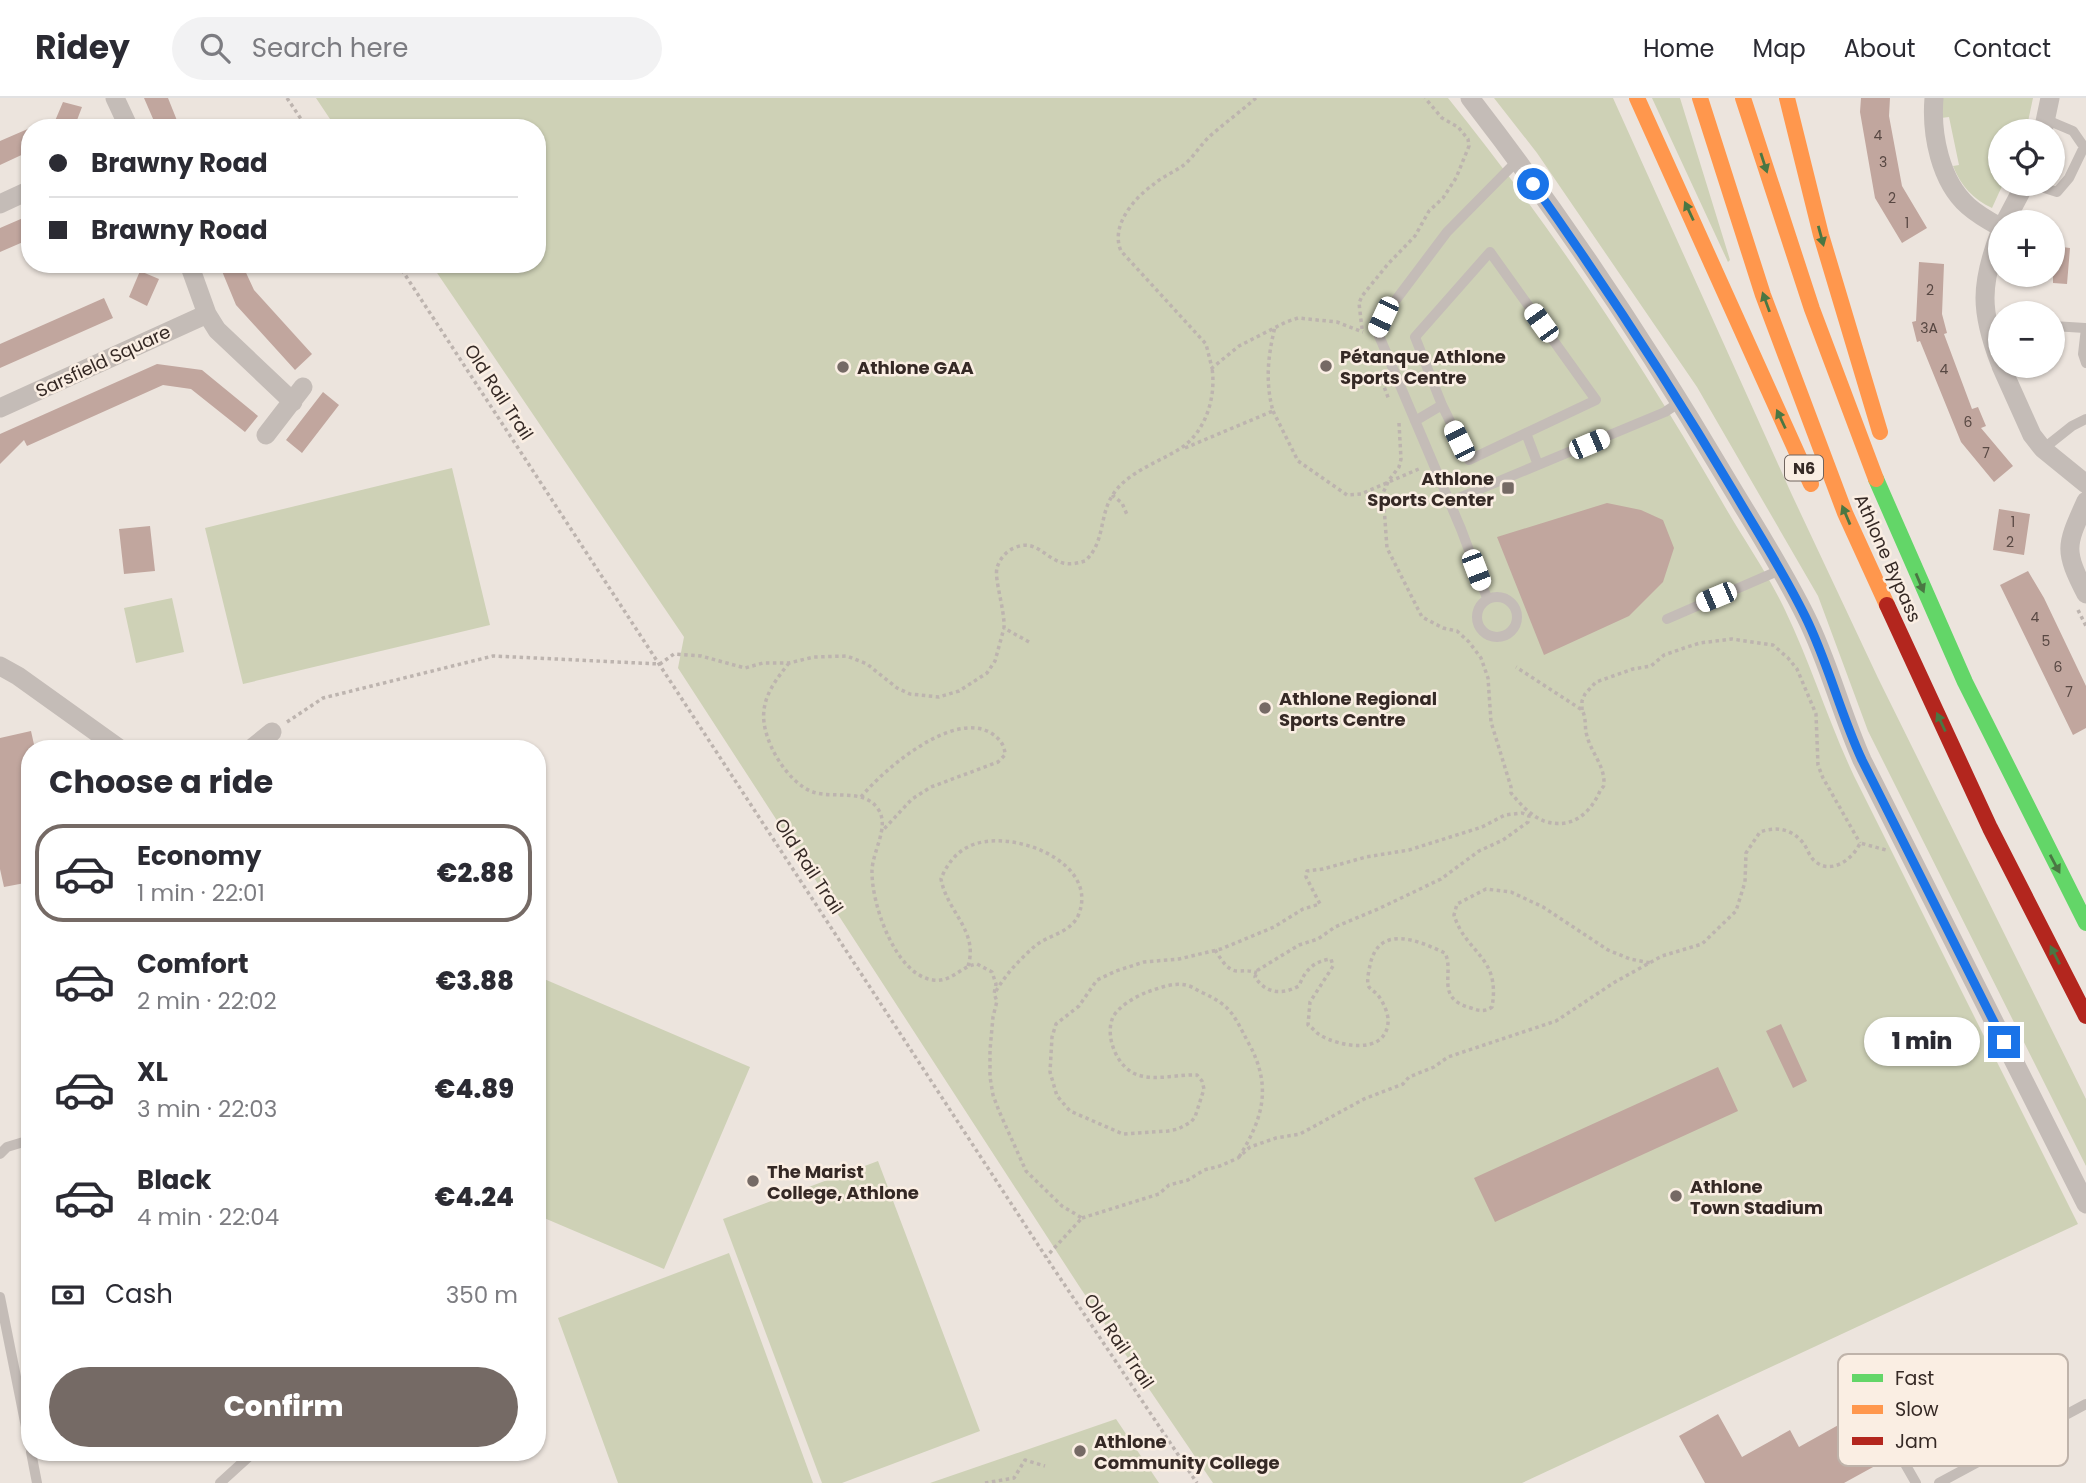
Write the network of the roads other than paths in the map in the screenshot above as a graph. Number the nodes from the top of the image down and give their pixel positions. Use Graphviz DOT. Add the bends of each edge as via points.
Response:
graph roads {
  1 [pos="116,98"];
  2 [pos="1470,98"];
  3 [pos="1637,98"];
  4 [pos="1700,98"];
  5 [pos="1742,98"];
  6 [pos="1787,98"];
  7 [pos="1934,98"];
  8 [pos="2050,98"];
  9 [pos="125,119"];
  10 [pos="2046,119"];
  11 [pos="2065,130"];
  12 [pos="1517,162"];
  13 [pos="2065,184"];
  14 [pos="21,194"];
  15 [pos="0,204"];
  16 [pos="1988,221"];
  17 [pos="1988,270"];
  18 [pos="192,273"];
  19 [pos="207,314"];
  20 [pos="1988,325"];
  21 [pos="2065,327"];
  22 [pos="2086,328"];
  23 [pos="2086,363"];
  24 [pos="2007,378"];
  25 [pos="1679,402"];
  26 [pos="1442,405"];
  27 [pos="0,408"];
  28 [pos="2086,419"];
  29 [pos="1415,421"];
  30 [pos="1526,433"];
  31 [pos="266,435"];
  32 [pos="2043,449"];
  33 [pos="1885,451"];
  34 [pos="1538,465"];
  35 [pos="2086,484"];
  36 [pos="1817,495"];
  37 [pos="2086,501"];
  38 [pos="1449,502"];
  39 [pos="1780,570"];
  40 [pos="2086,594"];
  41 [pos="1487,598"];
  42 [pos="1667,619"];
  43 [pos="1882,632"];
  44 [pos="1974,663"];
  45 [pos="0,666"];
  46 [pos="272,732"];
  47 [pos="108,740"];
  48 [pos="262,740"];
  49 [pos="2024,805"];
  50 [pos="1990,828"];
  51 [pos="2086,923"];
  52 [pos="2086,1016"];
  53 [pos="21,1143"];
  54 [pos="0,1154"];
  55 [pos="2086,1204"];
  56 [pos="0,1297"];
  57 [pos="21,1402"];
  58 [pos="2086,1404"];
  59 [pos="2068,1414"];
  60 [pos="33,1461"];
  61 [pos="244,1461"];
  62 [pos="1906,1466"];
  63 [pos="1971,1466"];
  64 [pos="37,1483"];
  65 [pos="220,1483"];
  66 [pos="1916,1483"];
  67 [pos="1939,1483"];
  1 -- 9 [label="street"];
  2 -- 12 [label="street"];
  36 -- 3 [label="highway, N6, one-way"];
  50 -- 4 [label="highway, Athlone Bypass / N6, one-way" via="1845,513 1763,295"];
  5 -- 49 [label="highway, Athlone Bypass, one-way" via="1857,433 1924,593"];
  6 -- 33 [label="highway, one-way" via="1821,235"];
  7 -- 16 [label="street" via="1935,138 1950,181 1968,206"];
  8 -- 10 [label="street"];
  11 -- 13 [label="lane" via="2073,131 2084,147"];
  12 -- 25 [label="street"];
  12 -- 29 [label="lane" via="1447,232 1377,331"];
  14 -- 15 [label="street"];
  17 -- 20 [label="street" via="1984,293"];
  18 -- 19 [label="street"];
  19 -- 27 [label="street, Sarsfield Square"];
  19 -- 31 [label="street" via="231,346 298,395"];
  21 -- 22 [label="lane"];
  22 -- 23 [label="lane"];
  24 -- 32 [label="street" via="2023,418"];
  25 -- 34 [label="lane"];
  25 -- 39 [label="street"];
  26 -- 29 [label="lane"];
  26 -- 30 [label="lane" via="1469,460"];
  26 -- 30 [label="lane" via="1415,337 1490,253 1596,400"];
  28 -- 32 [label="lane"];
  29 -- 38 [label="lane"];
  30 -- 34 [label="lane"];
  32 -- 35 [label="street"];
  34 -- 38 [label="lane"];
  37 -- 40 [label="street" via="2069,539 2071,565"];
  38 -- 41 [label="lane"];
  39 -- 42 [label="lane"];
  39 -- 55 [label="street" via="1813,632 1850,734"];
  41 -- 41 [label="lane" via="1477,610 1477,624 1489,636 1509,634 1516,625 1516,611 1507,600"];
  43 -- 50 [label="highway, N6" via="1936,745"];
  44 -- 49 [label="highway"];
  45 -- 47 [label="street"];
  46 -- 48 [label="street"];
  49 -- 51 [label="highway, Athlone Bypass, one-way"];
  52 -- 50 [label="highway, Athlone Bypass / N6, one-way"];
  53 -- 54 [label="lane"];
  56 -- 57 [label="lane"];
  58 -- 59 [label="lane"];
  60 -- 64 [label="lane"];
  61 -- 65 [label="lane"];
  62 -- 66 [label="lane"];
  63 -- 67 [label="lane"];
}
